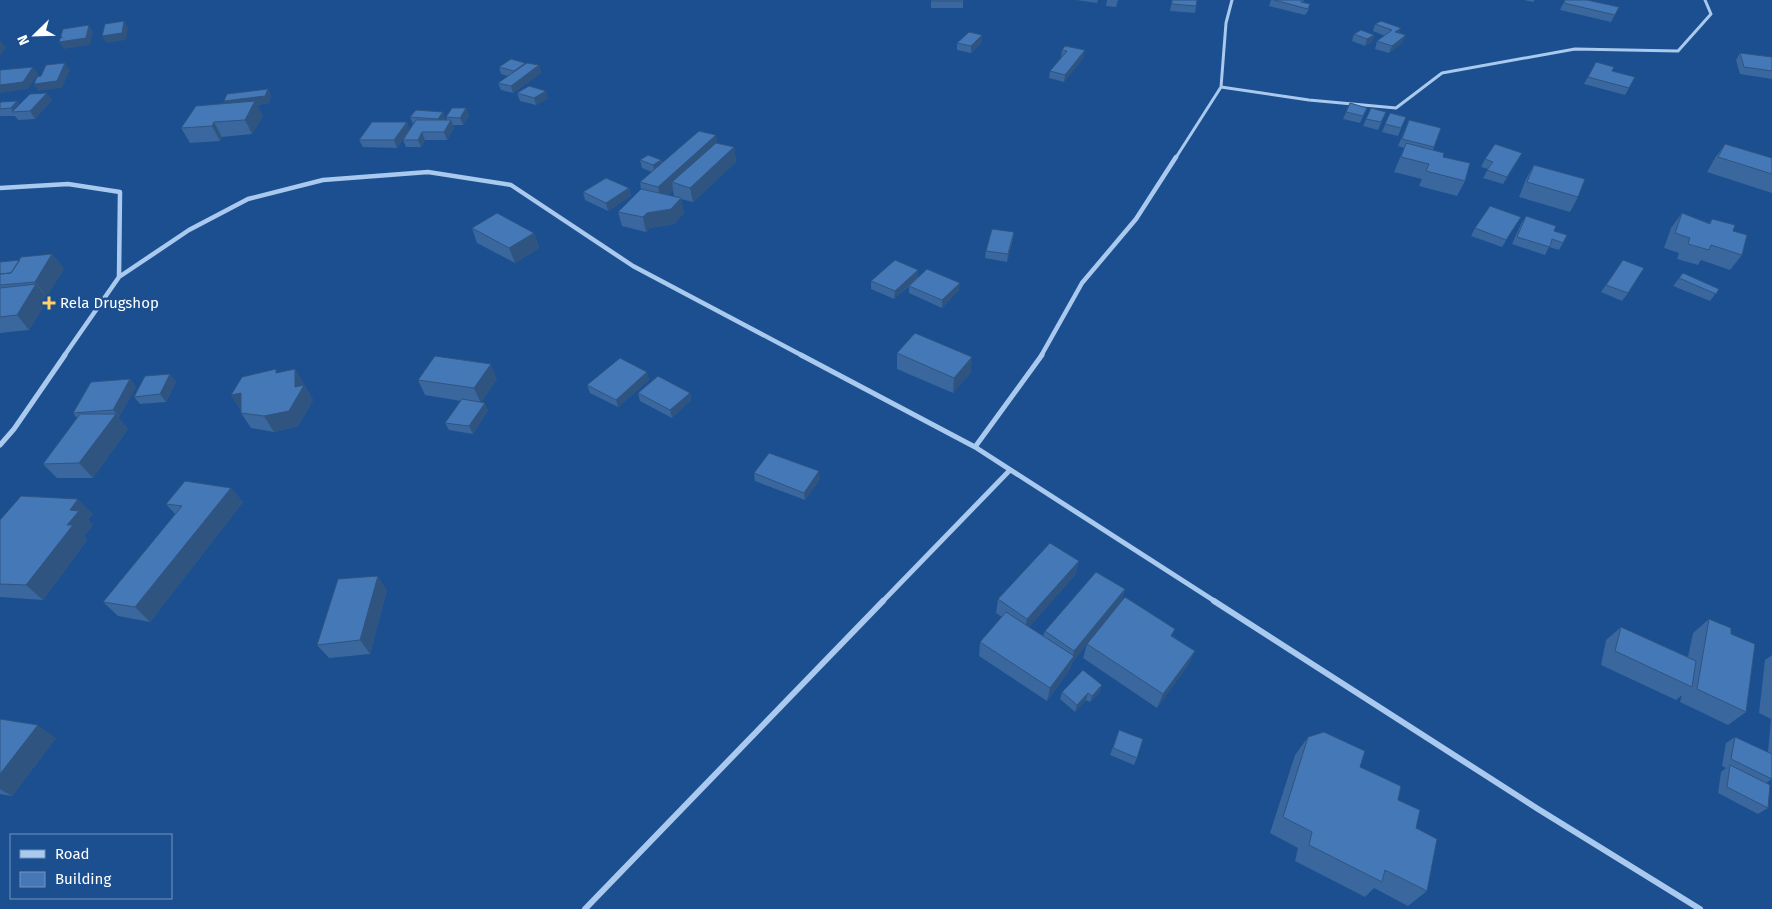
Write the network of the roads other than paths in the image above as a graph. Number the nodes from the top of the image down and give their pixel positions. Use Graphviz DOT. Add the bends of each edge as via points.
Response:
graph roads {
  1 [pos="1232,0"];
  2 [pos="1705,0"];
  3 [pos="1220,87"];
  4 [pos="0,188"];
  5 [pos="119,277"];
  6 [pos="0,445"];
  7 [pos="975,448"];
  8 [pos="1010,470"];
  9 [pos="585,909"];
  10 [pos="1700,909"];
  1 -- 3 [label="street" via="1226,23"];
  2 -- 3 [label="street" via="1711,14 1678,51 1575,49 1442,73 1396,108"];
  3 -- 7 [label="street" via="1136,219 1082,283 1041,356"];
  4 -- 5 [label="street" via="68,184 120,192"];
  5 -- 6 [label="street"];
  5 -- 7 [label="street" via="188,230 248,199 323,180 428,172 511,185 633,266"];
  7 -- 8 [label="street"];
  8 -- 9 [label="street"];
  8 -- 10 [label="street" via="1538,809"];
}
